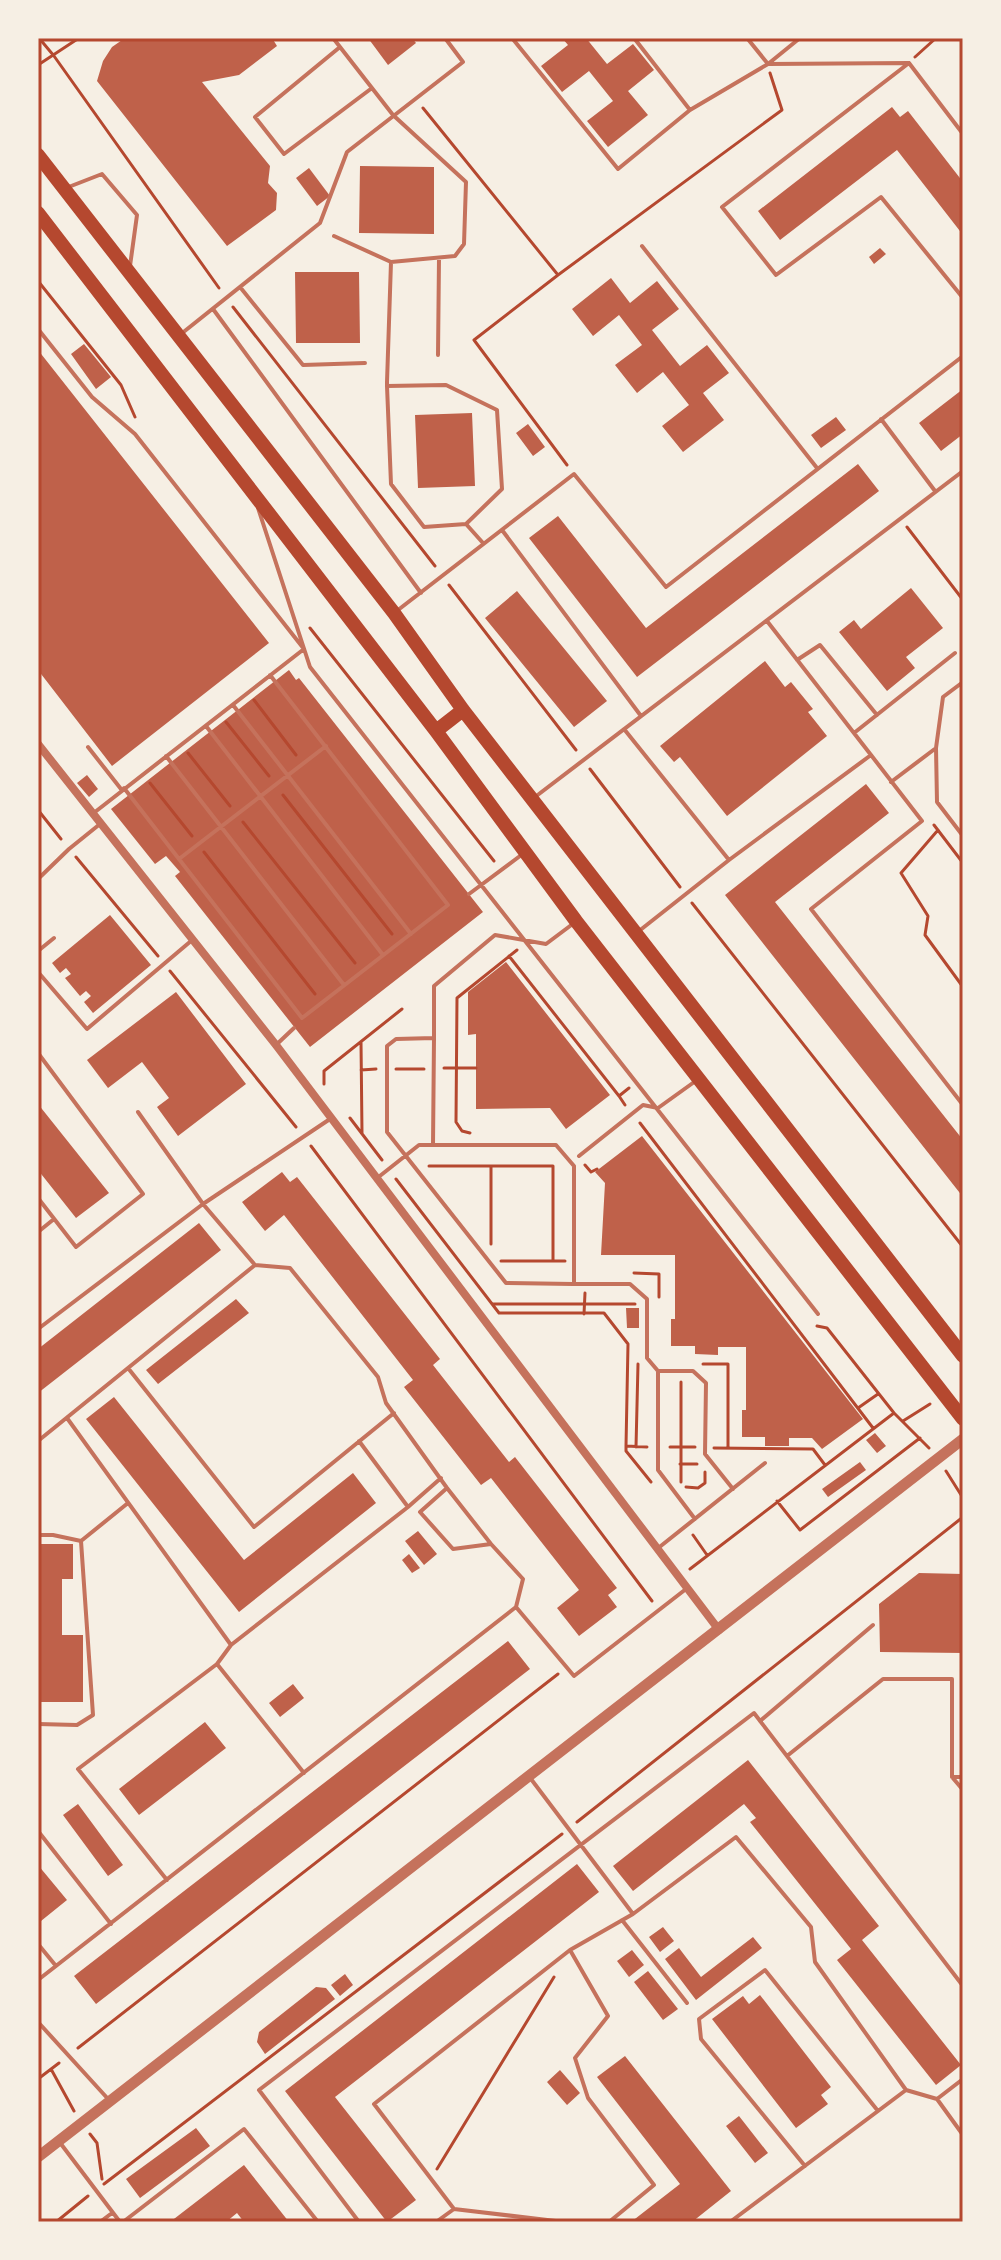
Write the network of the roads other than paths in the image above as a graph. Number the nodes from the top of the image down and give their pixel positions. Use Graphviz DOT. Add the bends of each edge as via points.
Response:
graph roads {
  1 [pos="333,38"];
  2 [pos="445,38"];
  3 [pos="512,38"];
  4 [pos="634,38"];
  5 [pos="747,38"];
  6 [pos="800,38"];
  7 [pos="340,47"];
  8 [pos="909,63"];
  9 [pos="768,64"];
  10 [pos="372,88"];
  11 [pos="690,110"];
  12 [pos="393,115"];
  13 [pos="963,134"];
  14 [pos="38,155"];
  15 [pos="64,189"];
  16 [pos="38,213"];
  17 [pos="334,236"];
  18 [pos="642,246"];
  19 [pos="439,258"];
  20 [pos="391,262"];
  21 [pos="130,272"];
  22 [pos="240,287"];
  23 [pos="963,298"];
  24 [pos="213,309"];
  25 [pos="38,329"];
  26 [pos="179,336"];
  27 [pos="438,355"];
  28 [pos="963,356"];
  29 [pos="365,363"];
  30 [pos="387,386"];
  31 [pos="880,419"];
  32 [pos="817,468"];
  33 [pos="963,471"];
  34 [pos="252,491"];
  35 [pos="935,491"];
  36 [pos="466,524"];
  37 [pos="502,530"];
  38 [pos="484,544"];
  39 [pos="421,593"];
  40 [pos="394,613"];
  41 [pos="766,620"];
  42 [pos="304,649"];
  43 [pos="955,653"];
  44 [pos="797,660"];
  45 [pos="270,675"];
  46 [pos="963,682"];
  47 [pos="232,704"];
  48 [pos="463,710"];
  49 [pos="877,715"];
  50 [pos="641,716"];
  51 [pos="205,726"];
  52 [pos="624,729"];
  53 [pos="436,731"];
  54 [pos="854,733"];
  55 [pos="38,744"];
  56 [pos="326,746"];
  57 [pos="88,747"];
  58 [pos="936,748"];
  59 [pos="871,755"];
  60 [pos="166,756"];
  61 [pos="287,775"];
  62 [pos="891,782"];
  63 [pos="123,789"];
  64 [pos="260,797"];
  65 [pos="532,799"];
  66 [pos="93,813"];
  67 [pos="100,824"];
  68 [pos="221,827"];
  69 [pos="963,836"];
  70 [pos="526,851"];
  71 [pos="179,859"];
  72 [pos="729,860"];
  73 [pos="38,879"];
  74 [pos="480,886"];
  75 [pos="469,894"];
  76 [pos="576,921"];
  77 [pos="635,933"];
  78 [pos="411,934"];
  79 [pos="54,938"];
  80 [pos="193,940"];
  81 [pos="526,940"];
  82 [pos="38,951"];
  83 [pos="383,955"];
  84 [pos="38,972"];
  85 [pos="344,985"];
  86 [pos="294,1028"];
  87 [pos="434,1038"];
  88 [pos="276,1045"];
  89 [pos="38,1053"];
  90 [pos="698,1079"];
  91 [pos="963,1105"];
  92 [pos="658,1108"];
  93 [pos="138,1112"];
  94 [pos="330,1119"];
  95 [pos="433,1145"];
  96 [pos="405,1156"];
  97 [pos="579,1156"];
  98 [pos="376,1179"];
  99 [pos="38,1198"];
  100 [pos="203,1204"];
  101 [pos="54,1219"];
  102 [pos="38,1232"];
  103 [pos="255,1265"];
  104 [pos="574,1284"];
  105 [pos="818,1314"];
  106 [pos="38,1329"];
  107 [pos="963,1356"];
  108 [pos="128,1368"];
  109 [pos="658,1371"];
  110 [pos="394,1413"];
  111 [pos="67,1418"];
  112 [pos="963,1419"];
  113 [pos="963,1439"];
  114 [pos="38,1441"];
  115 [pos="359,1441"];
  116 [pos="765,1463"];
  117 [pos="441,1478"];
  118 [pos="447,1488"];
  119 [pos="733,1489"];
  120 [pos="128,1503"];
  121 [pos="408,1507"];
  122 [pos="695,1519"];
  123 [pos="38,1535"];
  124 [pos="81,1541"];
  125 [pos="491,1544"];
  126 [pos="656,1549"];
  127 [pos="686,1589"];
  128 [pos="516,1607"];
  129 [pos="873,1625"];
  130 [pos="719,1630"];
  131 [pos="231,1645"];
  132 [pos="217,1664"];
  133 [pos="760,1721"];
  134 [pos="38,1724"];
  135 [pos="787,1756"];
  136 [pos="304,1773"];
  137 [pos="530,1777"];
  138 [pos="952,1777"];
  139 [pos="963,1777"];
  140 [pos="963,1790"];
  141 [pos="38,1831"];
  142 [pos="581,1845"];
  143 [pos="167,1880"];
  144 [pos="633,1914"];
  145 [pos="622,1920"];
  146 [pos="111,1924"];
  147 [pos="38,1944"];
  148 [pos="570,1950"];
  149 [pos="56,1966"];
  150 [pos="38,1980"];
  151 [pos="963,1986"];
  152 [pos="687,2003"];
  153 [pos="38,2022"];
  154 [pos="963,2079"];
  155 [pos="906,2090"];
  156 [pos="937,2099"];
  157 [pos="110,2102"];
  158 [pos="878,2111"];
  159 [pos="963,2135"];
  160 [pos="58,2141"];
  161 [pos="38,2157"];
  162 [pos="805,2166"];
  163 [pos="454,2209"];
  164 [pos="112,2213"];
  165 [pos="100,2222"];
  166 [pos="121,2222"];
  167 [pos="318,2222"];
  168 [pos="359,2222"];
  169 [pos="436,2222"];
  170 [pos="564,2222"];
  171 [pos="609,2222"];
  172 [pos="730,2222"];
  1 -- 7 [label="lane"];
  2 -- 12 [label="lane" via="463,62"];
  3 -- 11 [label="lane" via="618,169"];
  4 -- 11 [label="lane"];
  5 -- 9 [label="lane"];
  6 -- 9 [label="lane"];
  7 -- 10 [label="lane"];
  7 -- 10 [label="lane" via="255,117 284,154"];
  8 -- 9 [label="lane"];
  8 -- 13 [label="lane"];
  8 -- 23 [label="lane" via="722,207 776,275 881,197"];
  9 -- 11 [label="lane"];
  10 -- 12 [label="lane"];
  12 -- 19 [label="lane" via="466,182 464,244 455,256"];
  12 -- 22 [label="lane" via="347,152 320,223"];
  14 -- 15 [label="main road"];
  15 -- 21 [label="main road"];
  15 -- 21 [label="lane" via="102,174 137,215"];
  16 -- 34 [label="main road"];
  17 -- 20 [label="lane"];
  18 -- 32 [label="lane"];
  19 -- 20 [label="lane"];
  19 -- 27 [label="lane"];
  20 -- 30 [label="lane"];
  21 -- 26 [label="main road"];
  22 -- 24 [label="lane"];
  22 -- 29 [label="lane" via="303,365"];
  24 -- 26 [label="lane"];
  24 -- 39 [label="lane"];
  25 -- 42 [label="lane" via="92,397 135,434"];
  26 -- 40 [label="main road"];
  28 -- 31 [label="lane"];
  30 -- 36 [label="lane" via="391,484 424,527"];
  30 -- 36 [label="lane" via="446,385 497,410 502,489"];
  31 -- 32 [label="lane"];
  31 -- 35 [label="lane"];
  32 -- 37 [label="lane" via="666,587 574,474"];
  33 -- 35 [label="lane"];
  34 -- 42 [label="lane"];
  34 -- 53 [label="main road"];
  35 -- 41 [label="lane"];
  36 -- 38 [label="lane"];
  37 -- 38 [label="lane"];
  37 -- 50 [label="lane"];
  38 -- 39 [label="lane"];
  39 -- 40 [label="lane"];
  40 -- 48 [label="main road"];
  41 -- 44 [label="lane"];
  41 -- 50 [label="lane"];
  42 -- 45 [label="lane"];
  42 -- 74 [label="lane" via="310,667"];
  43 -- 49 [label="lane"];
  44 -- 49 [label="lane" via="820,645"];
  44 -- 54 [label="lane"];
  45 -- 47 [label="lane"];
  45 -- 56 [label="lane"];
  46 -- 58 [label="lane" via="943,697"];
  47 -- 51 [label="lane"];
  47 -- 61 [label="lane"];
  48 -- 53 [label="main road"];
  48 -- 65 [label="main road"];
  49 -- 54 [label="lane"];
  50 -- 52 [label="lane"];
  51 -- 60 [label="lane"];
  51 -- 64 [label="lane"];
  52 -- 65 [label="lane"];
  52 -- 72 [label="lane"];
  53 -- 70 [label="main road"];
  54 -- 59 [label="lane"];
  55 -- 66 [label="street"];
  56 -- 61 [label="lane"];
  56 -- 78 [label="lane" via="448,905"];
  57 -- 63 [label="lane"];
  58 -- 62 [label="lane"];
  58 -- 69 [label="lane" via="937,802"];
  59 -- 62 [label="lane"];
  59 -- 72 [label="lane"];
  60 -- 63 [label="lane"];
  60 -- 68 [label="lane"];
  61 -- 64 [label="lane"];
  61 -- 78 [label="lane"];
  62 -- 91 [label="lane" via="922,821 811,909"];
  63 -- 66 [label="lane"];
  63 -- 71 [label="lane"];
  64 -- 68 [label="lane"];
  64 -- 83 [label="lane"];
  65 -- 77 [label="main road"];
  66 -- 67 [label="street"];
  67 -- 73 [label="lane"];
  67 -- 80 [label="street"];
  68 -- 71 [label="lane"];
  68 -- 85 [label="lane"];
  70 -- 74 [label="lane"];
  70 -- 76 [label="main road"];
  71 -- 85 [label="lane" via="302,1018"];
  72 -- 77 [label="lane"];
  74 -- 75 [label="lane"];
  74 -- 81 [label="lane"];
  76 -- 81 [label="lane" via="546,944"];
  76 -- 90 [label="main road"];
  77 -- 107 [label="main road"];
  78 -- 83 [label="lane"];
  79 -- 82 [label="lane"];
  80 -- 84 [label="lane" via="87,1029"];
  80 -- 88 [label="street"];
  81 -- 87 [label="lane" via="495,935 434,986"];
  81 -- 92 [label="lane"];
  83 -- 85 [label="lane"];
  86 -- 88 [label="lane"];
  87 -- 95 [label="lane"];
  87 -- 96 [label="lane" via="396,1039 387,1046 387,1132"];
  88 -- 94 [label="street"];
  89 -- 101 [label="lane" via="143,1194 76,1247"];
  90 -- 92 [label="lane"];
  90 -- 112 [label="main road"];
  92 -- 97 [label="lane" via="643,1105"];
  92 -- 105 [label="lane"];
  93 -- 100 [label="lane"];
  94 -- 98 [label="street"];
  94 -- 100 [label="lane"];
  95 -- 96 [label="lane" via="419,1145"];
  95 -- 104 [label="lane" via="556,1145 574,1166"];
  96 -- 98 [label="lane"];
  96 -- 104 [label="lane" via="506,1283"];
  98 -- 126 [label="street"];
  99 -- 101 [label="lane"];
  100 -- 103 [label="lane"];
  100 -- 106 [label="lane"];
  101 -- 102 [label="lane"];
  103 -- 108 [label="lane"];
  103 -- 110 [label="lane" via="290,1268 378,1377"];
  104 -- 109 [label="lane" via="630,1284 647,1299 647,1358"];
  108 -- 111 [label="lane"];
  108 -- 115 [label="lane" via="254,1527"];
  109 -- 119 [label="lane" via="693,1371 706,1383 705,1454"];
  109 -- 122 [label="lane" via="658,1470"];
  110 -- 115 [label="lane"];
  110 -- 117 [label="lane"];
  111 -- 114 [label="lane"];
  111 -- 120 [label="lane"];
  113 -- 130 [label="street"];
  115 -- 121 [label="lane"];
  116 -- 119 [label="lane"];
  117 -- 118 [label="lane"];
  117 -- 121 [label="lane"];
  118 -- 125 [label="lane"];
  118 -- 125 [label="lane" via="420,1512 453,1549"];
  119 -- 122 [label="lane"];
  120 -- 124 [label="lane"];
  120 -- 131 [label="lane"];
  121 -- 131 [label="lane"];
  122 -- 126 [label="lane"];
  123 -- 124 [label="lane"];
  124 -- 134 [label="lane" via="93,1715 77,1725"];
  125 -- 128 [label="lane" via="523,1579"];
  126 -- 127 [label="street"];
  127 -- 128 [label="lane" via="574,1676"];
  127 -- 130 [label="street"];
  128 -- 136 [label="lane"];
  129 -- 133 [label="lane"];
  130 -- 137 [label="street"];
  131 -- 132 [label="lane"];
  132 -- 136 [label="lane"];
  132 -- 143 [label="lane" via="78,1769"];
  133 -- 135 [label="lane"];
  133 -- 142 [label="lane" via="754,1713"];
  135 -- 138 [label="lane" via="883,1679 952,1679"];
  135 -- 151 [label="lane"];
  136 -- 143 [label="lane"];
  137 -- 142 [label="lane"];
  137 -- 157 [label="street"];
  138 -- 139 [label="lane"];
  138 -- 140 [label="lane"];
  141 -- 146 [label="lane"];
  142 -- 144 [label="lane"];
  142 -- 168 [label="lane" via="259,2090"];
  143 -- 146 [label="lane"];
  144 -- 145 [label="lane"];
  144 -- 155 [label="lane" via="736,1837 811,1927 815,1962"];
  145 -- 148 [label="lane"];
  145 -- 152 [label="lane"];
  146 -- 149 [label="lane"];
  147 -- 149 [label="lane"];
  148 -- 163 [label="lane" via="374,2104"];
  148 -- 171 [label="lane" via="608,2016 575,2058 588,2098 654,2185"];
  149 -- 150 [label="lane"];
  153 -- 157 [label="lane"];
  154 -- 156 [label="lane"];
  155 -- 156 [label="lane"];
  155 -- 158 [label="lane"];
  156 -- 159 [label="lane"];
  157 -- 160 [label="street"];
  158 -- 162 [label="lane"];
  158 -- 162 [label="lane" via="765,1970 699,2019 701,2039"];
  160 -- 161 [label="street"];
  160 -- 164 [label="lane"];
  162 -- 172 [label="lane"];
  163 -- 169 [label="lane"];
  163 -- 170 [label="lane"];
  164 -- 165 [label="lane"];
  164 -- 166 [label="lane"];
  166 -- 167 [label="lane" via="244,2129"];
}
